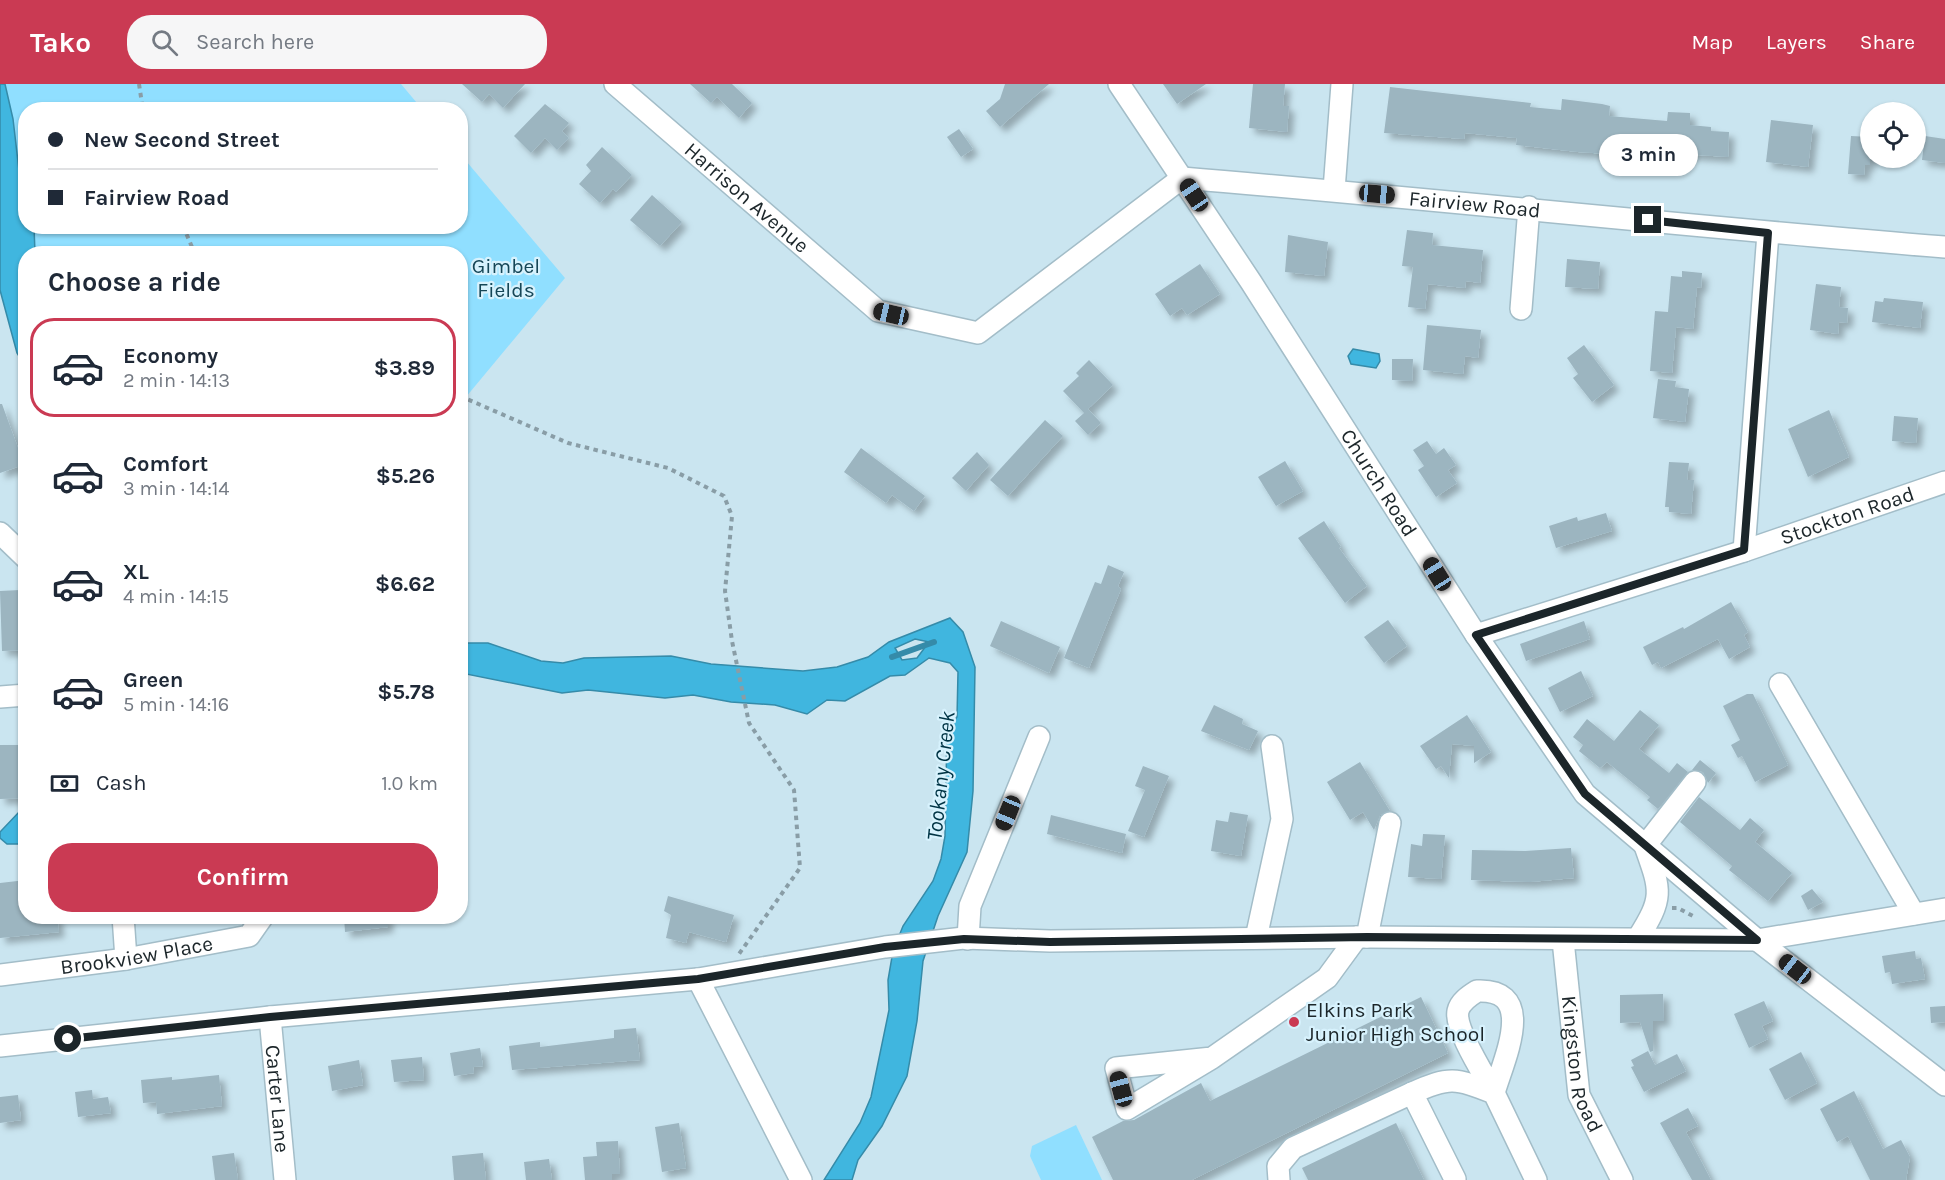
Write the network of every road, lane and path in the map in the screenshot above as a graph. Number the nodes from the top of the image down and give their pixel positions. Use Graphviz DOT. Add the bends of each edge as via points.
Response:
graph roads {
  1 [pos="138,84"];
  2 [pos="615,84"];
  3 [pos="1119,84"];
  4 [pos="1342,84"];
  5 [pos="141,102"];
  6 [pos="1182,178"];
  7 [pos="1334,190"];
  8 [pos="1529,207"];
  9 [pos="1768,233"];
  10 [pos="1945,247"];
  11 [pos="1521,309"];
  12 [pos="468,399"];
  13 [pos="1945,482"];
  14 [pos="0,533"];
  15 [pos="18,550"];
  16 [pos="1744,550"];
  17 [pos="1476,635"];
  18 [pos="1780,684"];
  19 [pos="18,696"];
  20 [pos="0,698"];
  21 [pos="1039,737"];
  22 [pos="1272,746"];
  23 [pos="1695,782"];
  24 [pos="1390,824"];
  25 [pos="1645,846"];
  26 [pos="1662,909"];
  27 [pos="1945,909"];
  28 [pos="1914,914"];
  29 [pos="1693,916"];
  30 [pos="124,924"];
  31 [pos="257,924"];
  32 [pos="1362,937"];
  33 [pos="1256,938"];
  34 [pos="1638,938"];
  35 [pos="966,939"];
  36 [pos="1563,940"];
  37 [pos="1757,940"];
  38 [pos="126,959"];
  39 [pos="737,972"];
  40 [pos="0,975"];
  41 [pos="698,979"];
  42 [pos="270,1017"];
  43 [pos="0,1046"];
  44 [pos="1212,1058"];
  45 [pos="1945,1085"];
  46 [pos="1412,1093"];
  47 [pos="1455,1179"];
  48 [pos="285,1180"];
  49 [pos="801,1180"];
  50 [pos="1279,1180"];
  51 [pos="1536,1180"];
  52 [pos="1622,1180"];
  1 -- 5 [label="path"];
  2 -- 6 [label="street, Harrison Avenue" via="878,311 978,333"];
  3 -- 6 [label="street, Church Road"];
  4 -- 7 [label="street"];
  6 -- 7 [label="street, Fairview Road"];
  6 -- 17 [label="street, Church Road"];
  7 -- 8 [label="street, Fairview Road"];
  8 -- 9 [label="street, Fairview Road"];
  8 -- 11 [label="street"];
  9 -- 10 [label="street, Fairview Road"];
  9 -- 16 [label="street"];
  12 -- 39 [label="path" via="568,443 668,468 724,496 732,516 725,591 743,695 749,723 794,790 800,868 739,951"];
  13 -- 16 [label="street, Stockton Road"];
  14 -- 15 [label="street"];
  16 -- 17 [label="street, Stockton Road"];
  17 -- 25 [label="street, Church Road" via="1585,794"];
  18 -- 28 [label="street"];
  19 -- 20 [label="street"];
  21 -- 35 [label="street" via="970,906"];
  22 -- 33 [label="street" via="1282,819"];
  23 -- 25 [label="street"];
  24 -- 32 [label="street"];
  25 -- 34 [label="street" via="1659,884 1658,899"];
  25 -- 37 [label="street, Church Road"];
  26 -- 29 [label="path" via="1678,908"];
  27 -- 28 [label="street"];
  28 -- 37 [label="street"];
  30 -- 38 [label="street"];
  31 -- 38 [label="street, Brookview Place" via="249,936"];
  32 -- 33 [label="street"];
  32 -- 36 [label="street"];
  32 -- 44 [label="street" via="1327,978"];
  33 -- 35 [label="street" via="1050,942"];
  34 -- 36 [label="street"];
  34 -- 37 [label="street"];
  35 -- 39 [label="street" via="885,947"];
  36 -- 52 [label="street, Kingston Road" via="1579,1095"];
  37 -- 45 [label="street, Church Road"];
  38 -- 40 [label="street, Brookview Place"];
  39 -- 41 [label="street"];
  41 -- 42 [label="street"];
  41 -- 49 [label="street"];
  42 -- 43 [label="street"];
  42 -- 48 [label="street, Carter Lane"];
  46 -- 47 [label="street"];
  46 -- 50 [label="street" via="1293,1148 1278,1166"];
  46 -- 51 [label="street" via="1438,1081 1458,1080 1494,1093"];
}
